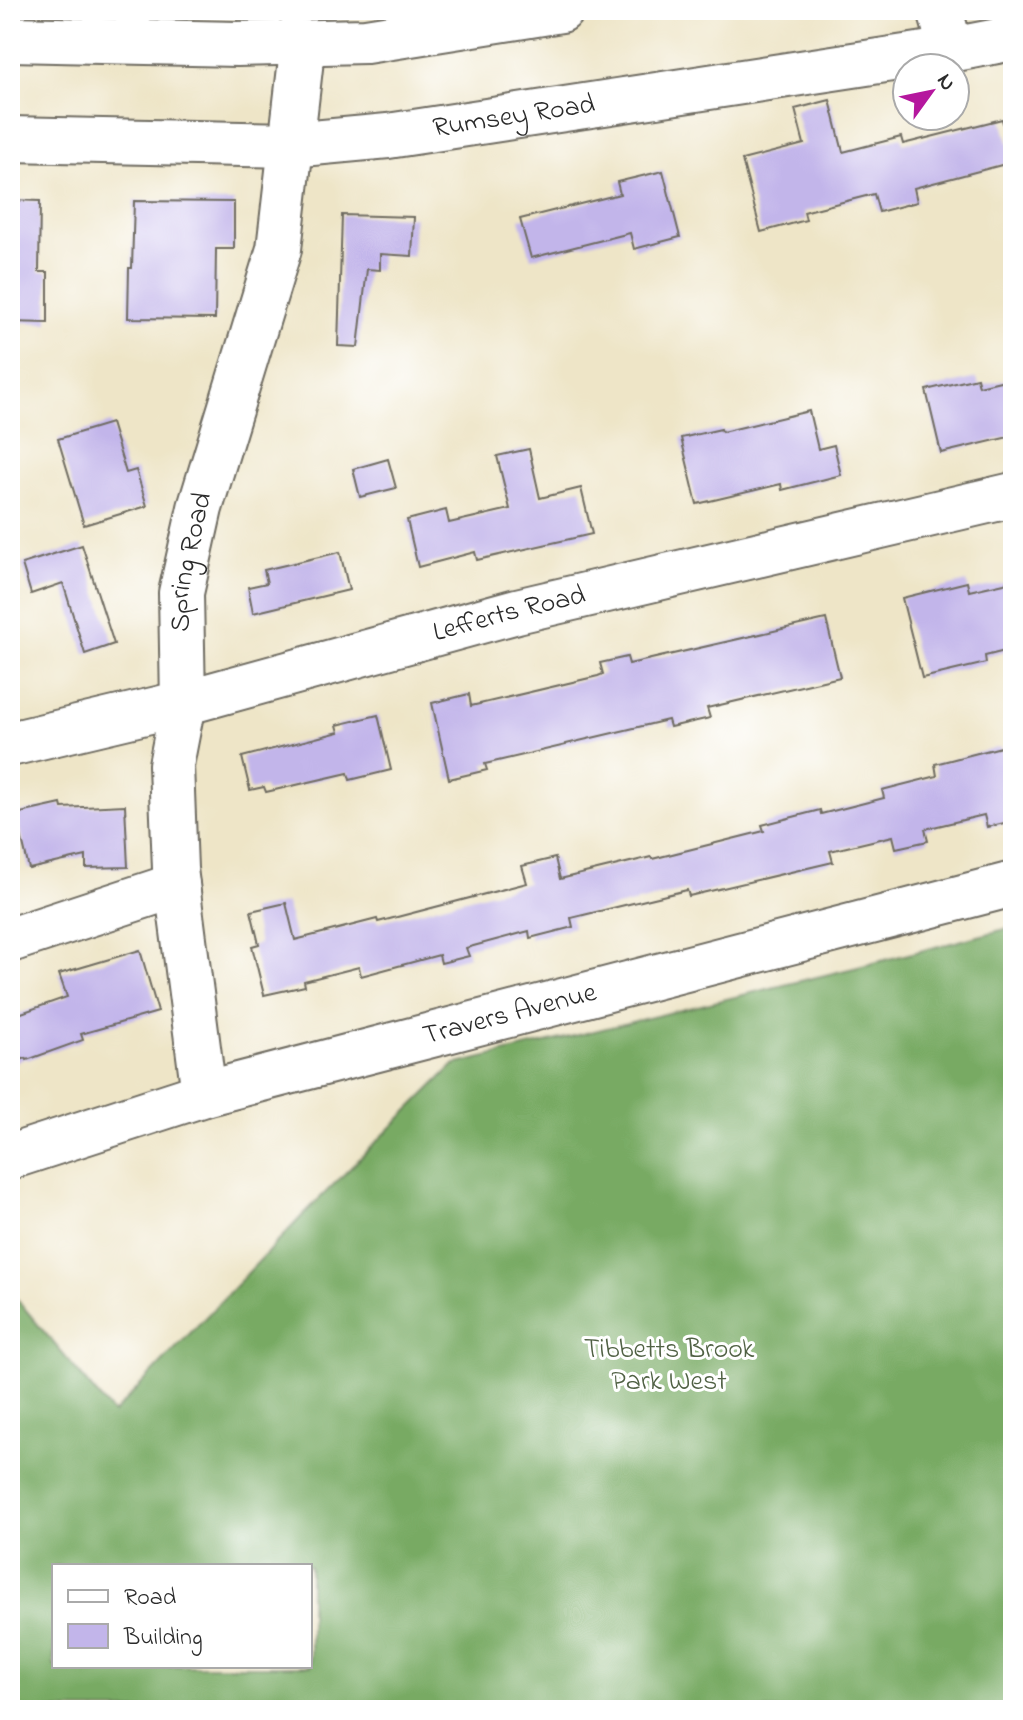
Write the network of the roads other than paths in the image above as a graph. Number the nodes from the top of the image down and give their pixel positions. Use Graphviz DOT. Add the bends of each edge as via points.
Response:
graph roads {
  1 [pos="561,10"];
  2 [pos="945,30"];
  3 [pos="1013,38"];
  4 [pos="10,39"];
  5 [pos="303,42"];
  6 [pos="10,139"];
  7 [pos="291,145"];
  8 [pos="1013,495"];
  9 [pos="183,703"];
  10 [pos="10,744"];
  11 [pos="1013,884"];
  12 [pos="177,885"];
  13 [pos="10,940"];
  14 [pos="204,1094"];
  15 [pos="10,1157"];
  1 -- 5 [label="street" via="366,41"];
  2 -- 3 [label="street, Rumsey Road"];
  2 -- 7 [label="street, Rumsey Road" via="388,136"];
  4 -- 5 [label="street"];
  5 -- 7 [label="street, Spring Road"];
  6 -- 7 [label="street, Rumsey Road"];
  7 -- 9 [label="street, Spring Road" via="279,249 200,508 181,593"];
  8 -- 9 [label="street, Lefferts Road" via="517,611"];
  9 -- 10 [label="street, Lefferts Road"];
  9 -- 12 [label="street, Spring Road" via="171,765"];
  11 -- 14 [label="street, Travers Avenue"];
  12 -- 13 [label="street"];
  12 -- 14 [label="street, Spring Road"];
  14 -- 15 [label="street, Travers Avenue"];
}
